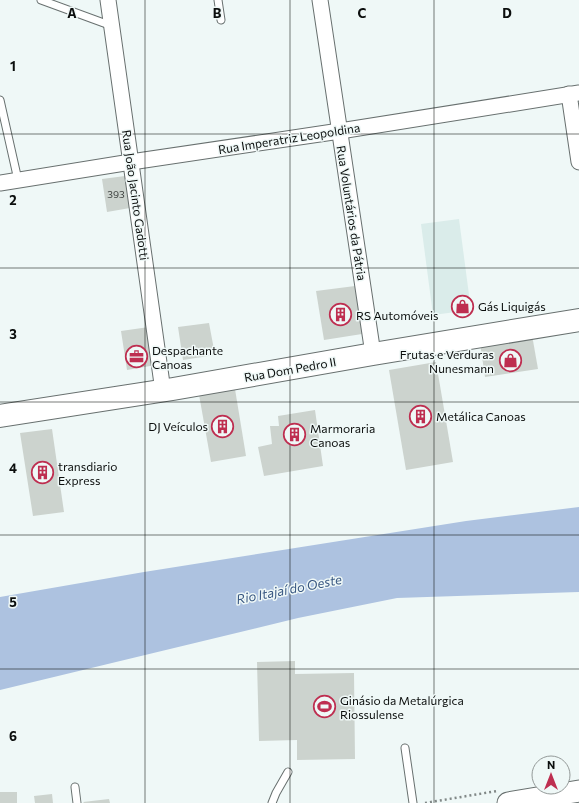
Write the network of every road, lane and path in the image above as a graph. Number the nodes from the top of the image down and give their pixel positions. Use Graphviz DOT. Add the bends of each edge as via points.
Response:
graph roads {
  1 [pos="41,0"];
  2 [pos="108,0"];
  3 [pos="218,0"];
  4 [pos="320,0"];
  5 [pos="221,20"];
  6 [pos="112,26"];
  7 [pos="574,94"];
  8 [pos="0,100"];
  9 [pos="340,131"];
  10 [pos="131,162"];
  11 [pos="579,162"];
  12 [pos="18,180"];
  13 [pos="0,183"];
  14 [pos="579,320"];
  15 [pos="373,354"];
  16 [pos="163,391"];
  17 [pos="0,416"];
  18 [pos="406,748"];
  19 [pos="288,772"];
  20 [pos="75,787"];
  21 [pos="579,791"];
  22 [pos="505,797"];
  23 [pos="77,803"];
  24 [pos="272,803"];
  25 [pos="413,803"];
  26 [pos="425,803"];
  1 -- 6 [label="lane"];
  2 -- 6 [label="street, Rua João Jacinto Gadotti"];
  3 -- 5 [label="lane"];
  4 -- 9 [label="street, Rua Voluntários da Pátria"];
  6 -- 10 [label="street, Rua João Jacinto Gadotti"];
  7 -- 9 [label="street, Rua Imperatriz Leopoldina"];
  7 -- 11 [label="street"];
  8 -- 12 [label="lane"];
  9 -- 10 [label="street, Rua Imperatriz Leopoldina"];
  9 -- 15 [label="street, Rua Voluntários da Pátria"];
  10 -- 12 [label="street, Rua Imperatriz Leopoldina"];
  10 -- 16 [label="street, Rua João Jacinto Gadotti"];
  12 -- 13 [label="street, Rua Imperatriz Leopoldina"];
  14 -- 15 [label="main road, Rua Dom Pedro II"];
  15 -- 16 [label="main road, Rua Dom Pedro II"];
  16 -- 17 [label="main road, Rua Dom Pedro II"];
  18 -- 25 [label="lane"];
  19 -- 24 [label="lane"];
  20 -- 23 [label="lane"];
  21 -- 22 [label="main road"];
  22 -- 26 [label="path"];
}
